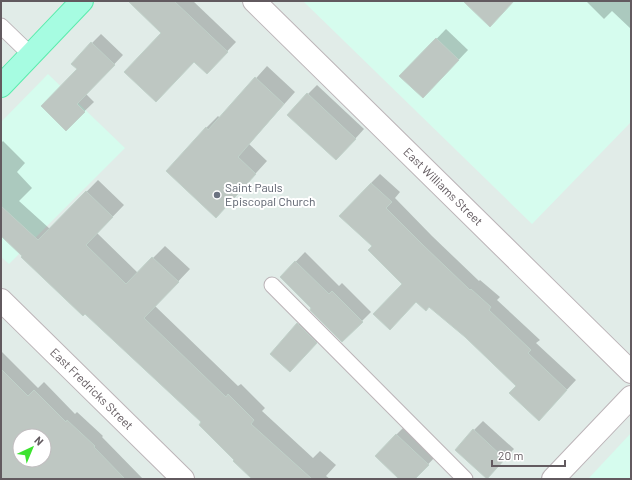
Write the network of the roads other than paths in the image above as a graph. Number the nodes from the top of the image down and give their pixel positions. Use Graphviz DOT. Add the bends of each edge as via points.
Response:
graph roads {
  1 [pos="82,1"];
  2 [pos="254,1"];
  3 [pos="1,26"];
  4 [pos="31,55"];
  5 [pos="1,86"];
  6 [pos="272,286"];
  7 [pos="1,300"];
  8 [pos="631,372"];
  9 [pos="631,397"];
  10 [pos="183,479"];
  11 [pos="465,479"];
  12 [pos="553,479"];
  1 -- 4 [label="main road"];
  2 -- 8 [label="street, East Williams Street"];
  3 -- 4 [label="lane"];
  4 -- 5 [label="main road"];
  6 -- 11 [label="lane"];
  7 -- 10 [label="street, East Fredricks Street"];
  9 -- 12 [label="street"];
}
